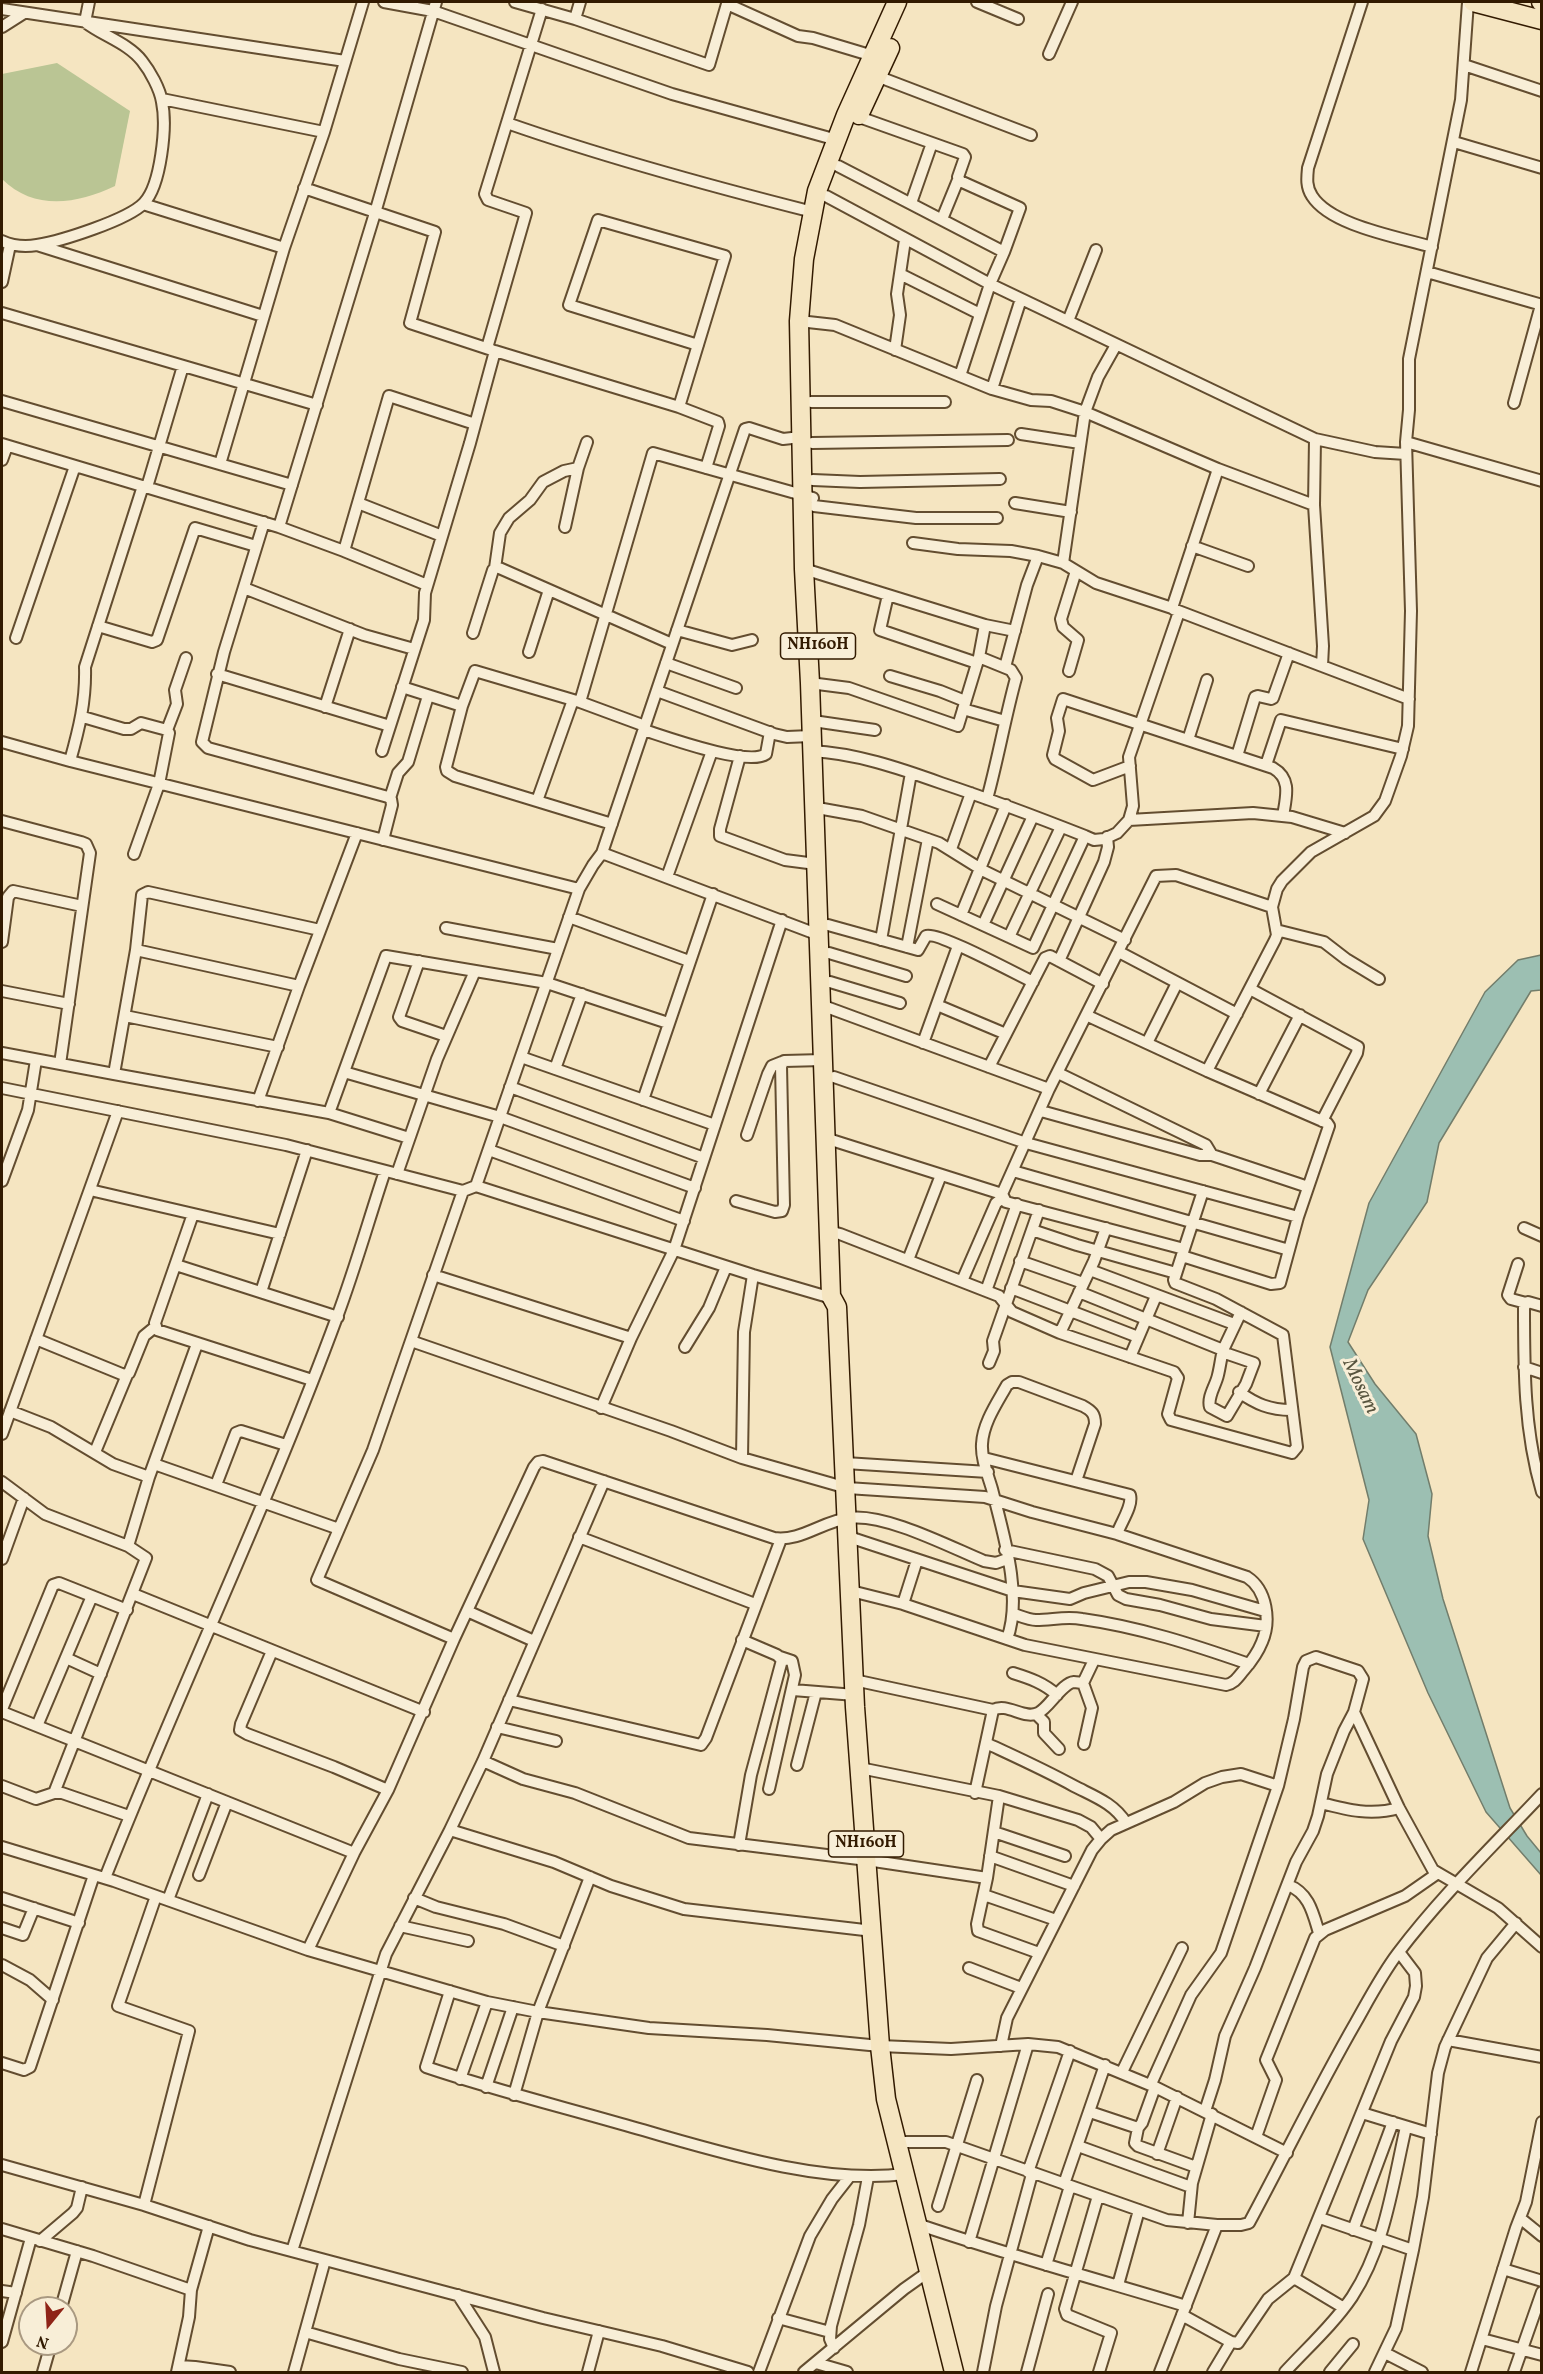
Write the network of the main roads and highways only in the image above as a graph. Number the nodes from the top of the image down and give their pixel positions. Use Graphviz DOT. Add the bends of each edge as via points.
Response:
graph roads {
  1 [pos="897,2"];
  2 [pos="909,2"];
  3 [pos="1473,2"];
  4 [pos="1542,20"];
  5 [pos="872,68"];
  6 [pos="805,322"];
  7 [pos="807,440"];
  8 [pos="810,500"];
  9 [pos="816,740"];
  10 [pos="823,930"];
  11 [pos="826,1007"];
  12 [pos="831,1140"];
  13 [pos="954,2373"];
  1 -- 5 [label="highway, NH160H"];
  2 -- 5 [label="highway, NH160H"];
  3 -- 4 [label="highway"];
  5 -- 6 [label="highway, NH160H" via="859,117 826,196"];
  5 -- 6 [label="highway, NH160H" via="817,191 804,259"];
  6 -- 7 [label="highway, NH160H"];
  6 -- 7 [label="highway, NH160H" via="812,402"];
  7 -- 8 [label="highway, NH160H"];
  7 -- 8 [label="highway, NH160H" via="813,480"];
  8 -- 9 [label="highway, NH160H"];
  9 -- 10 [label="highway, NH160H" via="823,809"];
  9 -- 10 [label="highway, NH160H" via="816,864"];
  10 -- 11 [label="highway, NH160H"];
  10 -- 11 [label="highway, NH160H" via="829,953"];
  11 -- 12 [label="highway, NH160H" via="823,1060"];
  11 -- 12 [label="highway, NH160H" via="834,1077"];
  12 -- 13 [label="highway, NH160H" via="854,1687 880,2046 886,2099"];
}
